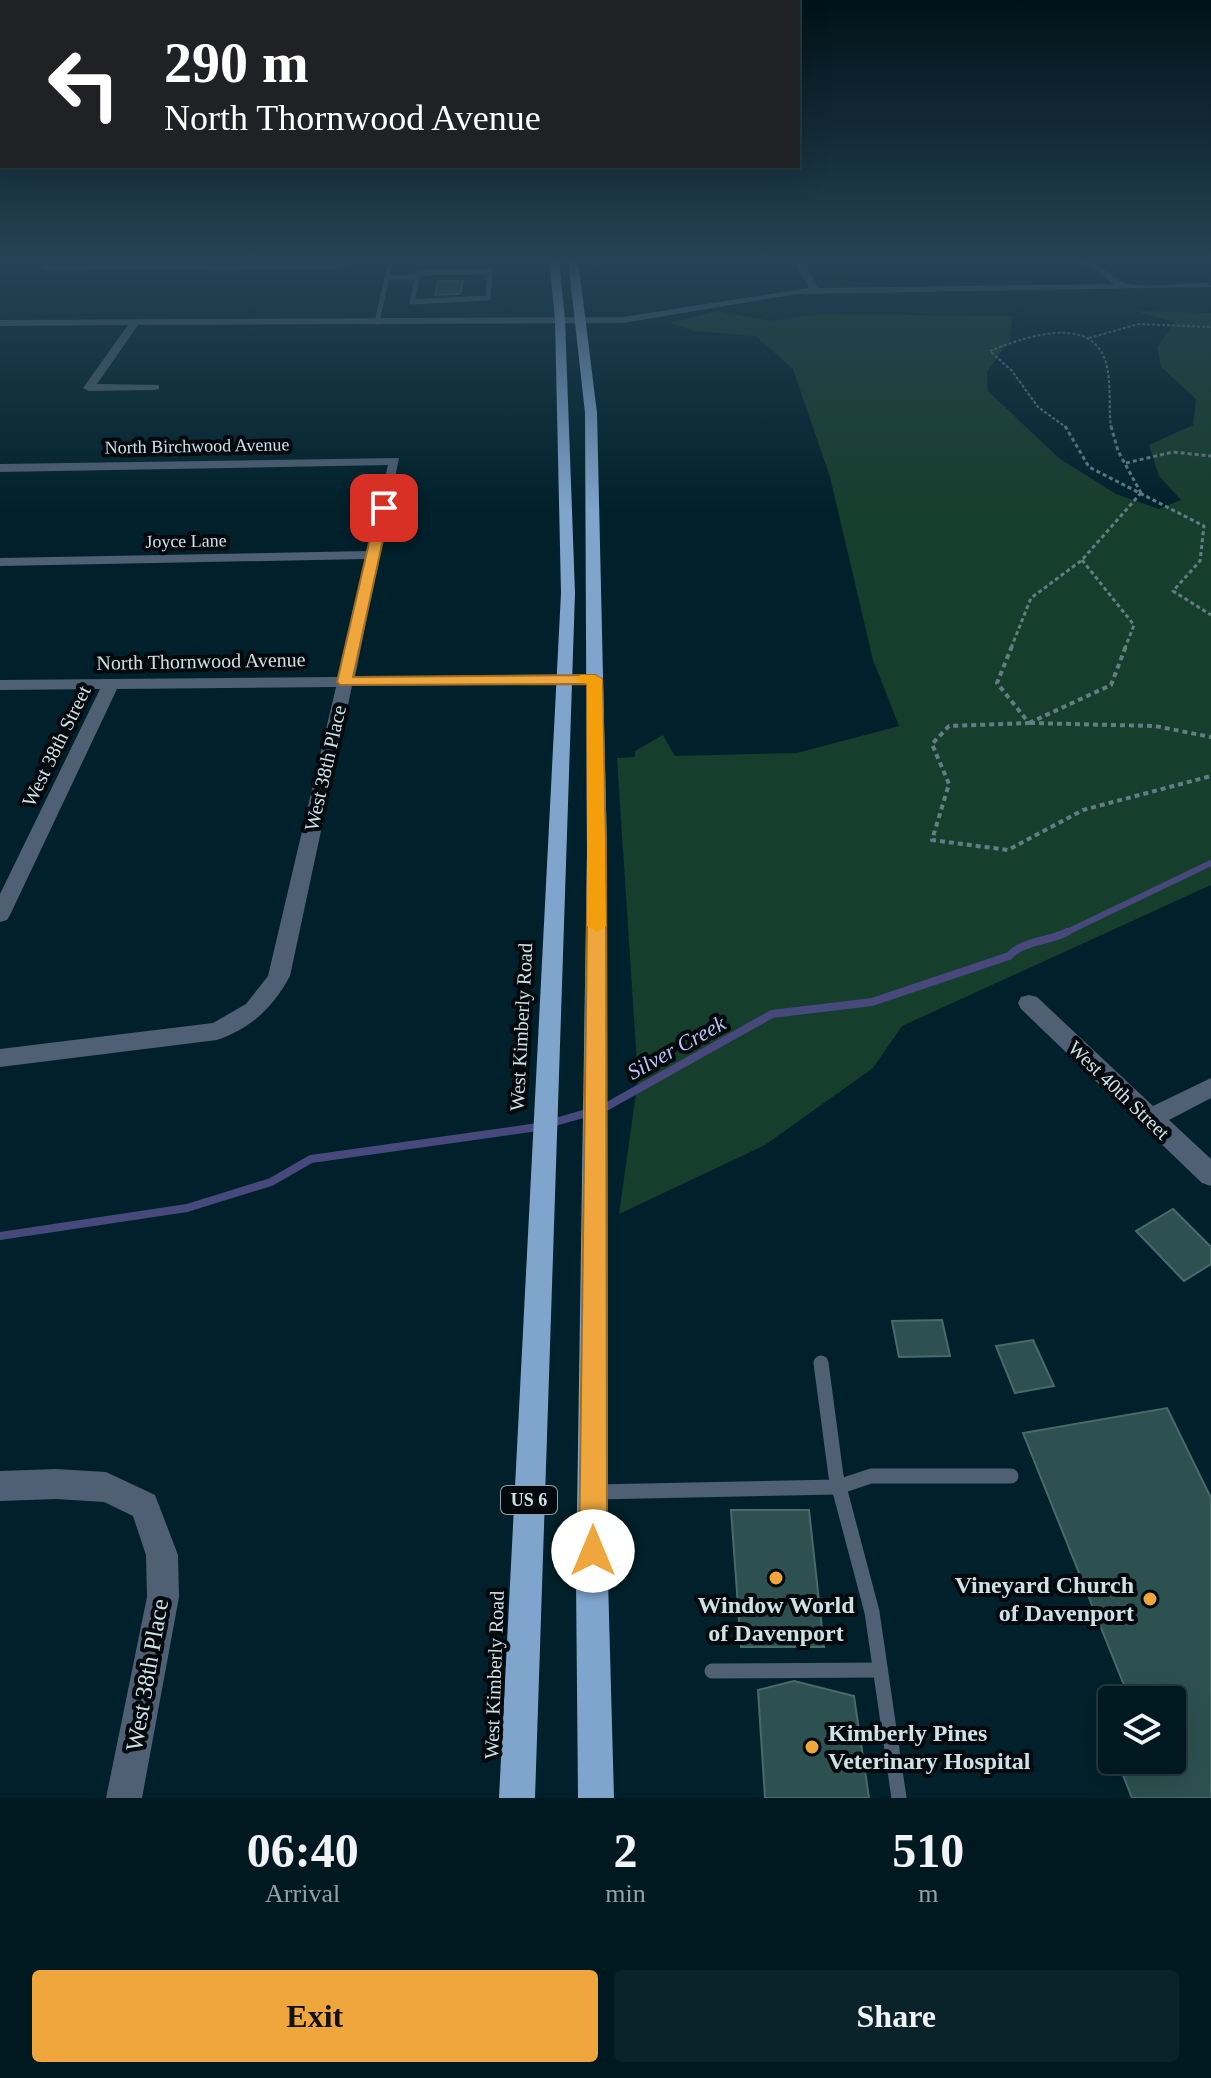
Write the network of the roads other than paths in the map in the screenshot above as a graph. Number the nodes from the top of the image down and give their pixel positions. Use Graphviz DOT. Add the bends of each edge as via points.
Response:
graph roads {
  1 [pos="121,343"];
  2 [pos="561,343"];
  3 [pos="582,343"];
  4 [pos="155,387"];
  5 [pos="395,461"];
  6 [pos="3,471"];
  7 [pos="372,555"];
  8 [pos="0,562"];
  9 [pos="595,679"];
  10 [pos="565,680"];
  11 [pos="345,682"];
  12 [pos="111,684"];
  13 [pos="0,685"];
  14 [pos="0,915"];
  15 [pos="1029,1003"];
  16 [pos="0,1058"];
  17 [pos="1211,1087"];
  18 [pos="1149,1119"];
  19 [pos="1211,1175"];
  20 [pos="821,1363"];
  21 [pos="1011,1476"];
  22 [pos="0,1486"];
  23 [pos="838,1487"];
  24 [pos="593,1492"];
  25 [pos="880,1670"];
  26 [pos="712,1671"];
  27 [pos="124,1798"];
  28 [pos="517,1798"];
  29 [pos="596,1798"];
  30 [pos="899,1798"];
  1 -- 4 [label="street" via="89,388"];
  2 -- 10 [label="main road, West Kimberly Road / US 6" via="568,593"];
  3 -- 9 [label="main road" via="591,413"];
  5 -- 6 [label="street, North Birchwood Avenue"];
  5 -- 7 [label="street, West 38th Place"];
  7 -- 8 [label="street, Joyce Lane"];
  7 -- 11 [label="street, West 38th Place"];
  9 -- 10 [label="street, North Thornwood Avenue"];
  9 -- 24 [label="main road"];
  10 -- 11 [label="street, North Thornwood Avenue"];
  10 -- 28 [label="main road, West Kimberly Road / US 6"];
  11 -- 12 [label="street, North Thornwood Avenue"];
  11 -- 16 [label="street, West 38th Place" via="279,976 267,999 217,1031"];
  12 -- 13 [label="street, North Thornwood Avenue"];
  12 -- 14 [label="street, West 38th Street"];
  15 -- 18 [label="street, West 40th Street"];
  17 -- 18 [label="street"];
  18 -- 19 [label="street, West 40th Street"];
  20 -- 23 [label="lane"];
  21 -- 23 [label="lane" via="871,1476"];
  22 -- 27 [label="street, West 38th Place" via="106,1487 144,1506 162,1555 163,1597"];
  23 -- 24 [label="lane"];
  23 -- 25 [label="lane" via="872,1612"];
  24 -- 29 [label="main road"];
  25 -- 26 [label="lane"];
  25 -- 30 [label="lane"];
}
